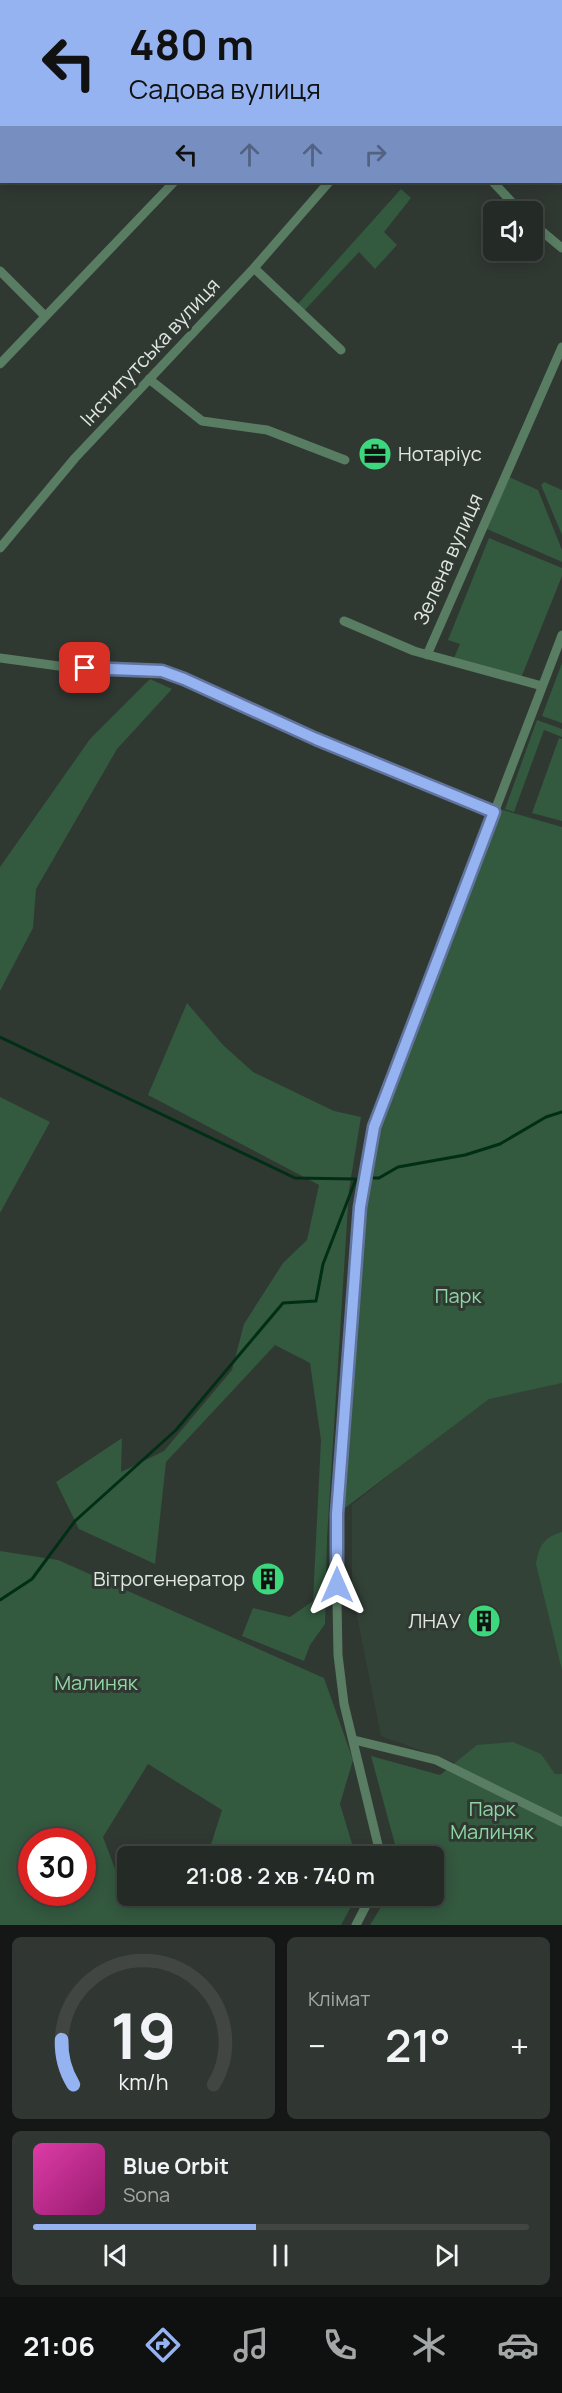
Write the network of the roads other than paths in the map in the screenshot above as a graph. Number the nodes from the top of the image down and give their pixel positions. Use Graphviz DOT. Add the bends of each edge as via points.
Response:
graph roads {
  1 [pos="173,183"];
  2 [pos="328,183"];
  3 [pos="495,183"];
  4 [pos="511,201"];
  5 [pos="543,232"];
  6 [pos="562,248"];
  7 [pos="254,268"];
  8 [pos="0,271"];
  9 [pos="45,316"];
  10 [pos="562,347"];
  11 [pos="341,350"];
  12 [pos="0,364"];
  13 [pos="149,379"];
  14 [pos="345,459"];
  15 [pos="0,548"];
  16 [pos="344,621"];
  17 [pos="562,635"];
  18 [pos="427,655"];
  19 [pos="0,658"];
  20 [pos="542,686"];
  21 [pos="494,812"];
  22 [pos="354,1740"];
  23 [pos="562,1822"];
  24 [pos="378,1846"];
  25 [pos="366,1906"];
  26 [pos="356,1925"];
  1 -- 9 [label="street"];
  2 -- 7 [label="street, Інститутська вулиця"];
  3 -- 4 [label="street"];
  5 -- 6 [label="street"];
  7 -- 11 [label="street"];
  7 -- 13 [label="street, Інститутська вулиця"];
  8 -- 9 [label="street"];
  9 -- 12 [label="street"];
  10 -- 18 [label="street, Зелена вулиця"];
  13 -- 14 [label="street" via="202,421 267,430"];
  13 -- 15 [label="street, Інститутська вулиця" via="75,458"];
  16 -- 18 [label="street, Зелена вулиця"];
  17 -- 20 [label="street"];
  18 -- 20 [label="street, Зелена вулиця"];
  19 -- 21 [label="street" via="66,667 162,671"];
  20 -- 21 [label="street"];
  21 -- 22 [label="street" via="374,1127 360,1207 337,1514 338,1655 344,1704"];
  22 -- 23 [label="street" via="436,1760"];
  22 -- 24 [label="street"];
  25 -- 26 [label="street"];
}
